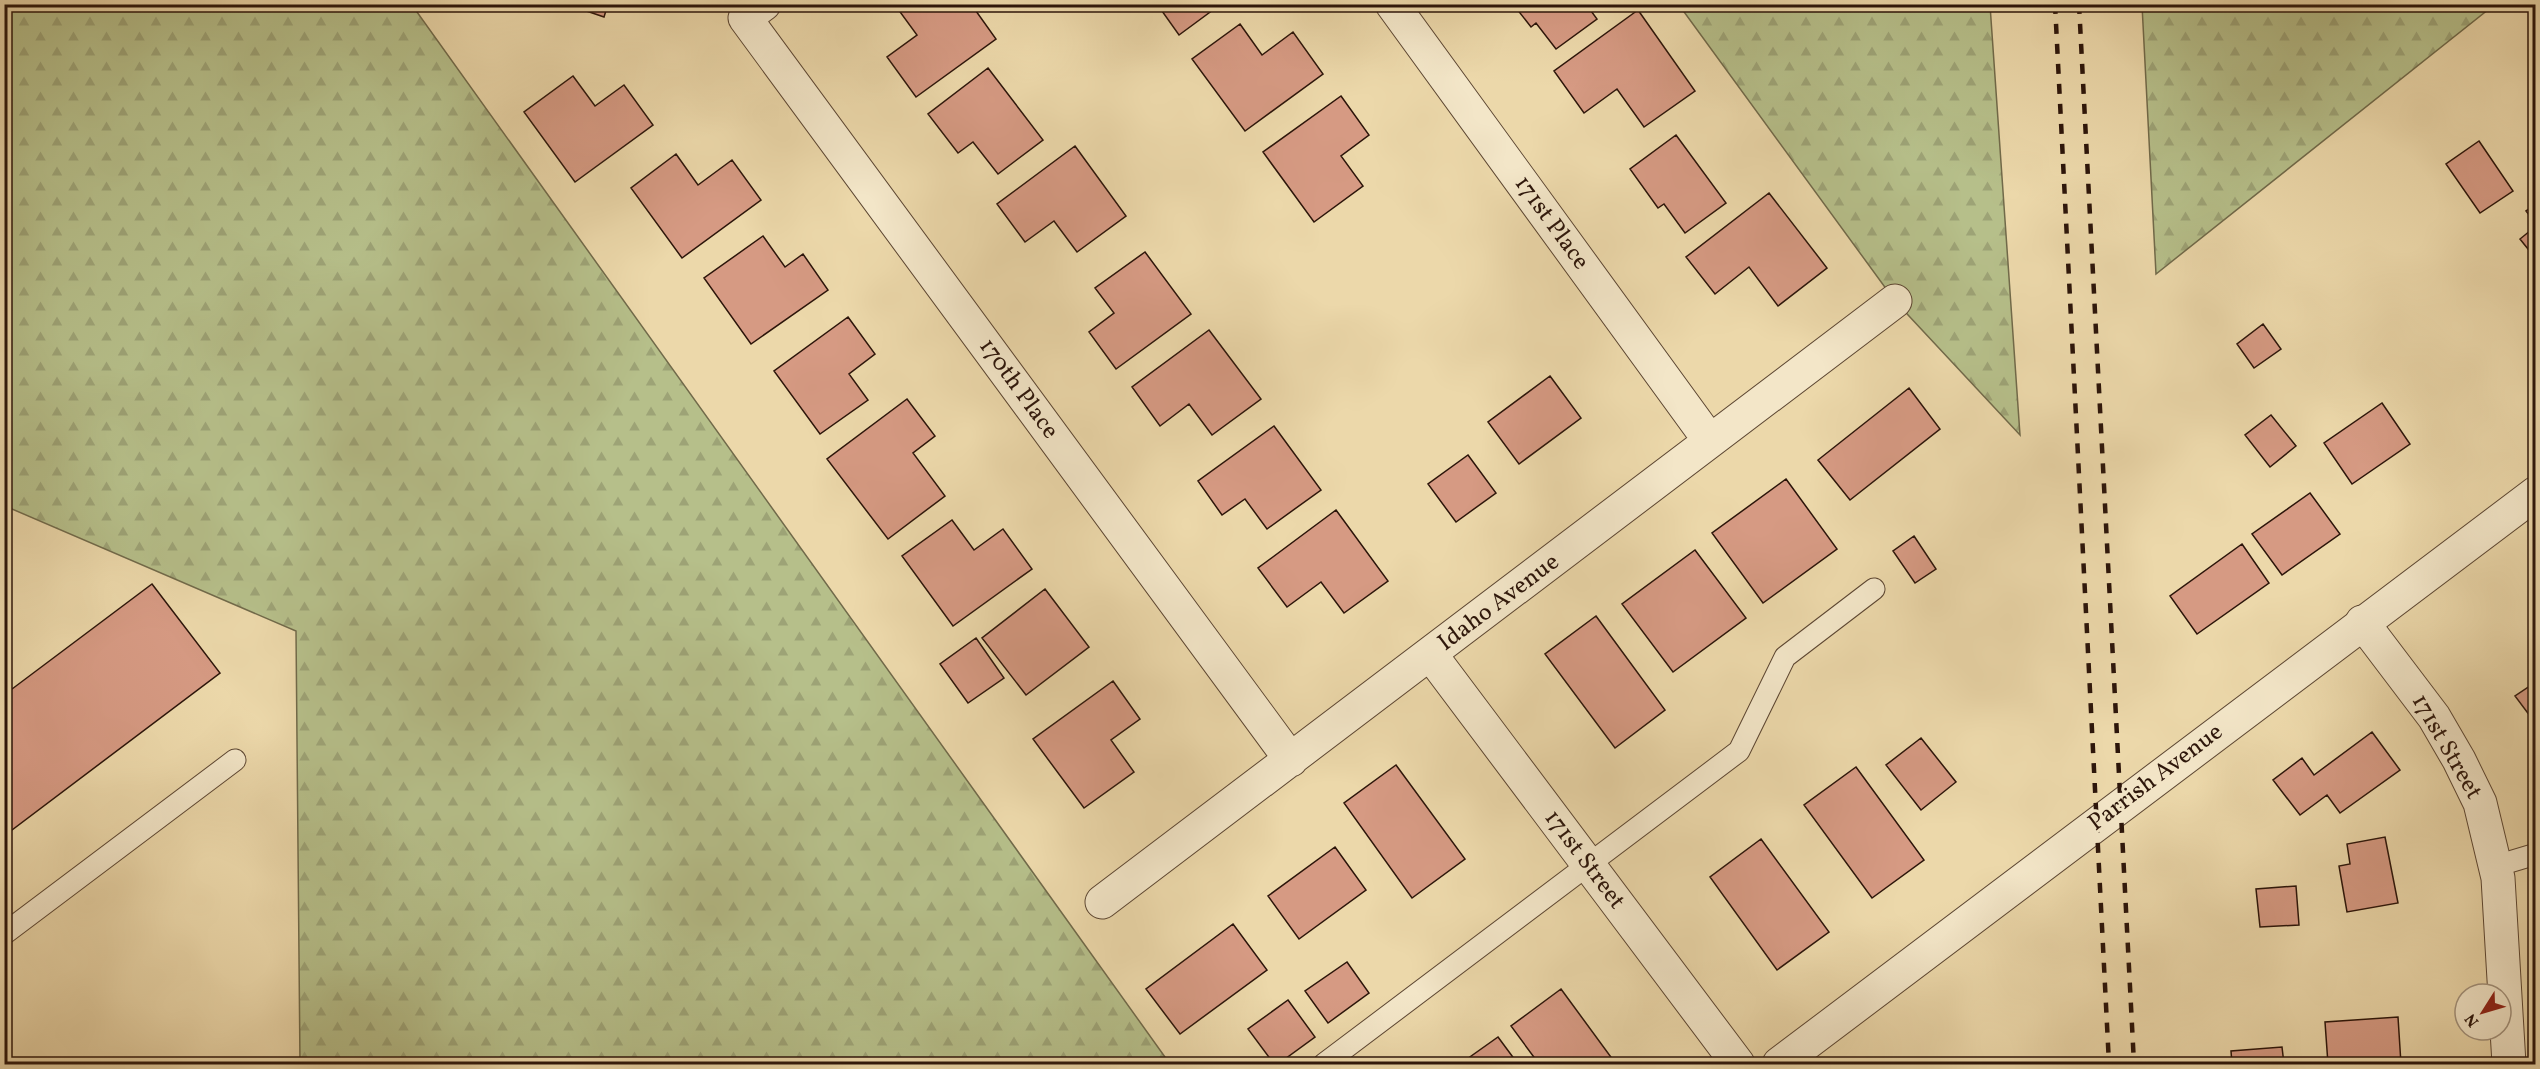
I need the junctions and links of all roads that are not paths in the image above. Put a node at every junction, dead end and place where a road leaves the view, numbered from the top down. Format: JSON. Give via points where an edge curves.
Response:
{"nodes":[{"id":1,"x":1392,"y":4,"type":"edge"},
{"id":2,"x":754,"y":11,"type":"edge"},
{"id":3,"x":1895,"y":302,"type":"dead end"},
{"id":4,"x":1710,"y":441,"type":"junction"},
{"id":5,"x":2535,"y":493,"type":"edge"},
{"id":6,"x":1874,"y":589,"type":"dead end"},
{"id":7,"x":2362,"y":622,"type":"junction"},
{"id":8,"x":1431,"y":655,"type":"junction"},
{"id":9,"x":235,"y":760,"type":"dead end"},
{"id":10,"x":1291,"y":760,"type":"junction"},
{"id":11,"x":2535,"y":854,"type":"edge"},
{"id":12,"x":1588,"y":865,"type":"junction"},
{"id":13,"x":2496,"y":866,"type":"junction"},
{"id":14,"x":1102,"y":902,"type":"dead end"},
{"id":15,"x":4,"y":934,"type":"edge"},
{"id":16,"x":1324,"y":1065,"type":"edge"},
{"id":17,"x":1738,"y":1065,"type":"edge"},
{"id":18,"x":1779,"y":1065,"type":"edge"},
{"id":19,"x":2509,"y":1065,"type":"edge"}],
"edges":[{"from":1,"to":4,"type":"street","name":"171st Place"},
{"from":2,"to":10,"type":"street","name":"170th Place"},
{"from":3,"to":4,"type":"street","name":"Idaho Avenue"},
{"from":4,"to":8,"type":"street","name":"Idaho Avenue"},
{"from":5,"to":7,"type":"street","name":"Parrish Avenue"},
{"from":6,"to":12,"type":"lane","via":[[1785,657],[1739,751]]},
{"from":7,"to":13,"type":"street","name":"171st Street","via":[[2434,717],[2459,760],[2480,803]]},
{"from":7,"to":18,"type":"street","name":"Parrish Avenue"},
{"from":8,"to":10,"type":"street","name":"Idaho Avenue"},
{"from":8,"to":12,"type":"street","name":"171st Street"},
{"from":9,"to":15,"type":"lane"},
{"from":10,"to":14,"type":"street","name":"Idaho Avenue"},
{"from":11,"to":13,"type":"lane"},
{"from":12,"to":16,"type":"lane"},
{"from":12,"to":17,"type":"street","name":"171st Street"},
{"from":13,"to":19,"type":"street","name":"171st Street"}]}
